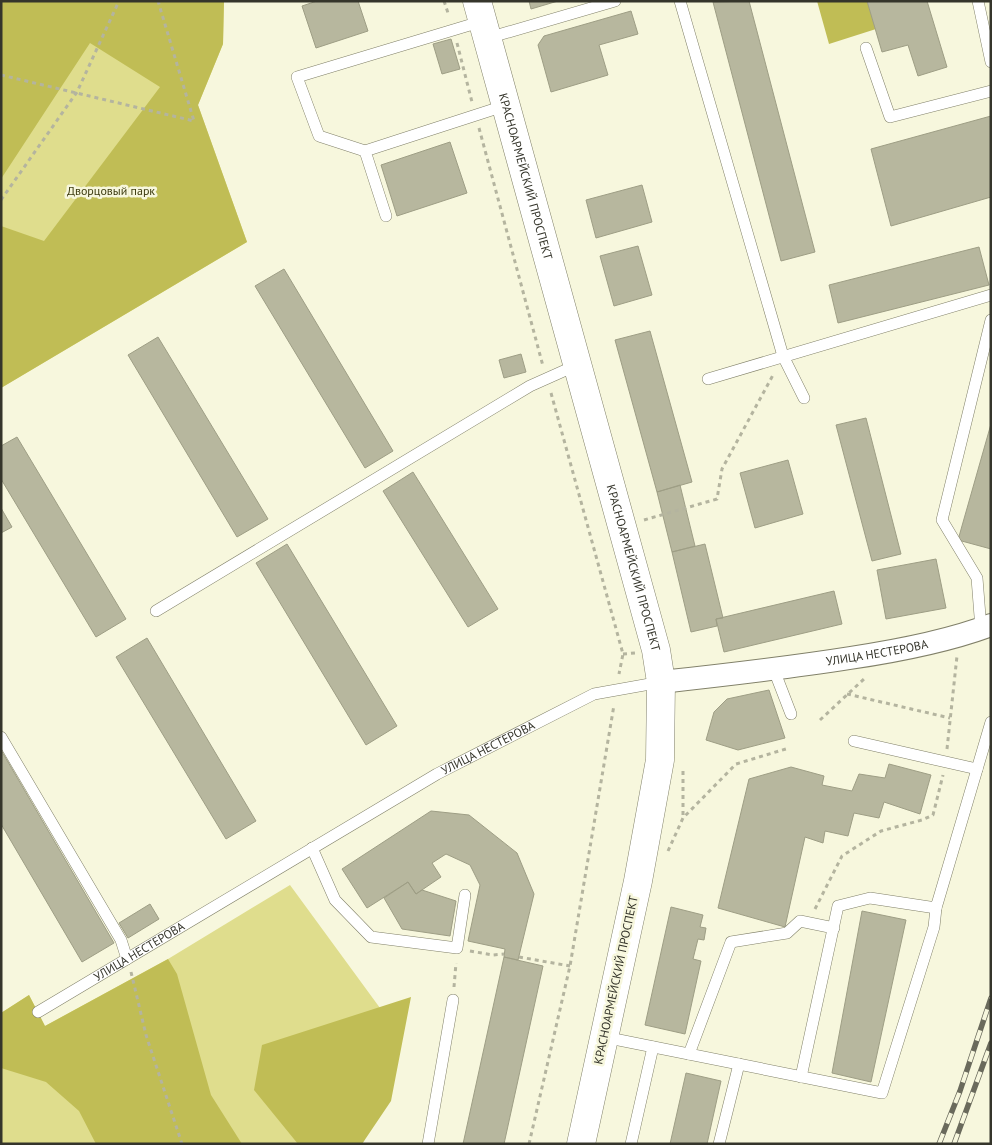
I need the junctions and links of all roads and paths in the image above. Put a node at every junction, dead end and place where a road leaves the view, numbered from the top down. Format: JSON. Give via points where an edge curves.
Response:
{"nodes":[{"id":1,"x":119,"y":1,"type":"edge"},
{"id":2,"x":158,"y":1,"type":"edge"},
{"id":3,"x":444,"y":1,"type":"edge"},
{"id":4,"x":615,"y":1,"type":"edge"},
{"id":5,"x":680,"y":1,"type":"edge"},
{"id":6,"x":978,"y":1,"type":"edge"},
{"id":7,"x":483,"y":20,"type":"edge"},
{"id":8,"x":453,"y":30,"type":"junction"},
{"id":9,"x":866,"y":48,"type":"dead end"},
{"id":10,"x":991,"y":62,"type":"edge"},
{"id":11,"x":1,"y":75,"type":"edge"},
{"id":12,"x":991,"y":91,"type":"edge"},
{"id":13,"x":77,"y":92,"type":"junction"},
{"id":14,"x":507,"y":105,"type":"junction"},
{"id":15,"x":476,"y":115,"type":"junction"},
{"id":16,"x":365,"y":151,"type":"junction"},
{"id":17,"x":1,"y":200,"type":"edge"},
{"id":18,"x":386,"y":216,"type":"dead end"},
{"id":19,"x":991,"y":295,"type":"edge"},
{"id":20,"x":991,"y":320,"type":"edge"},
{"id":21,"x":783,"y":356,"type":"junction"},
{"id":22,"x":577,"y":365,"type":"junction"},
{"id":23,"x":547,"y":378,"type":"junction"},
{"id":24,"x":708,"y":379,"type":"dead end"},
{"id":25,"x":804,"y":398,"type":"dead end"},
{"id":26,"x":640,"y":521,"type":"dead end"},
{"id":27,"x":156,"y":611,"type":"dead end"},
{"id":28,"x":986,"y":627,"type":"edge"},
{"id":29,"x":959,"y":635,"type":"junction"},
{"id":30,"x":637,"y":652,"type":"dead end"},
{"id":31,"x":623,"y":654,"type":"junction"},
{"id":32,"x":774,"y":670,"type":"junction"},
{"id":33,"x":867,"y":676,"type":"dead end"},
{"id":34,"x":661,"y":682,"type":"junction"},
{"id":35,"x":617,"y":690,"type":"junction"},
{"id":36,"x":847,"y":694,"type":"junction"},
{"id":37,"x":791,"y":714,"type":"dead end"},
{"id":38,"x":950,"y":718,"type":"junction"},
{"id":39,"x":820,"y":720,"type":"dead end"},
{"id":40,"x":991,"y":722,"type":"edge"},
{"id":41,"x":1,"y":737,"type":"edge"},
{"id":42,"x":854,"y":741,"type":"dead end"},
{"id":43,"x":790,"y":748,"type":"dead end"},
{"id":44,"x":946,"y":762,"type":"junction"},
{"id":45,"x":977,"y":769,"type":"junction"},
{"id":46,"x":312,"y":848,"type":"junction"},
{"id":47,"x":667,"y":854,"type":"dead end"},
{"id":48,"x":465,"y":895,"type":"dead end"},
{"id":49,"x":936,"y":908,"type":"junction"},
{"id":50,"x":808,"y":923,"type":"junction"},
{"id":51,"x":834,"y":928,"type":"junction"},
{"id":52,"x":457,"y":948,"type":"junction"},
{"id":53,"x":504,"y":954,"type":"dead end"},
{"id":54,"x":519,"y":957,"type":"dead end"},
{"id":55,"x":128,"y":959,"type":"junction"},
{"id":56,"x":570,"y":966,"type":"junction"},
{"id":57,"x":454,"y":1000,"type":"joint"},
{"id":58,"x":38,"y":1012,"type":"dead end"},
{"id":59,"x":604,"y":1037,"type":"junction"},
{"id":60,"x":653,"y":1047,"type":"junction"},
{"id":61,"x":689,"y":1054,"type":"junction"},
{"id":62,"x":739,"y":1064,"type":"junction"},
{"id":63,"x":801,"y":1077,"type":"junction"},
{"id":64,"x":182,"y":1144,"type":"edge"},
{"id":65,"x":428,"y":1144,"type":"edge"},
{"id":66,"x":529,"y":1144,"type":"edge"},
{"id":67,"x":581,"y":1144,"type":"edge"},
{"id":68,"x":631,"y":1144,"type":"edge"},
{"id":69,"x":719,"y":1144,"type":"edge"}],
"edges":[{"from":1,"to":13,"type":"path"},
{"from":2,"to":13,"type":"path","via":[[194,121]]},
{"from":3,"to":8,"type":"path"},
{"from":4,"to":7,"type":"lane"},
{"from":5,"to":21,"type":"lane"},
{"from":6,"to":10,"type":"lane"},
{"from":7,"to":8,"type":"lane"},
{"from":7,"to":14,"type":"main road","name":"КРАСНОАРМЕЙСКИЙ ПРОСПЕКТ"},
{"from":8,"to":15,"type":"path"},
{"from":8,"to":16,"type":"lane","via":[[297,77],[319,136]]},
{"from":9,"to":12,"type":"lane","via":[[890,116]]},
{"from":11,"to":13,"type":"path"},
{"from":13,"to":17,"type":"path"},
{"from":14,"to":15,"type":"lane"},
{"from":14,"to":22,"type":"main road","name":"КРАСНОАРМЕЙСКИЙ ПРОСПЕКТ"},
{"from":15,"to":16,"type":"lane"},
{"from":15,"to":23,"type":"path"},
{"from":16,"to":18,"type":"lane"},
{"from":19,"to":21,"type":"lane"},
{"from":20,"to":28,"type":"lane","via":[[942,520],[976,578]]},
{"from":21,"to":24,"type":"lane"},
{"from":21,"to":25,"type":"lane"},
{"from":21,"to":26,"type":"path","via":[[722,468],[717,500]]},
{"from":22,"to":23,"type":"lane"},
{"from":22,"to":34,"type":"main road","name":"КРАСНОАРМЕЙСКИЙ ПРОСПЕКТ","via":[[656,650]]},
{"from":23,"to":27,"type":"lane"},
{"from":23,"to":31,"type":"path"},
{"from":28,"to":29,"type":"street","name":"УЛИЦА НЕСТЕРОВА"},
{"from":29,"to":32,"type":"street","name":"УЛИЦА НЕСТЕРОВА","via":[[892,651]]},
{"from":29,"to":38,"type":"path"},
{"from":30,"to":31,"type":"path"},
{"from":31,"to":35,"type":"path"},
{"from":32,"to":34,"type":"street","name":"УЛИЦА НЕСТЕРОВА"},
{"from":32,"to":37,"type":"lane"},
{"from":33,"to":36,"type":"path"},
{"from":34,"to":35,"type":"lane","name":"УЛИЦА НЕСТЕРОВА"},
{"from":34,"to":59,"type":"main road","name":"КРАСНОАРМЕЙСКИЙ ПРОСПЕКТ","via":[[660,760],[638,882]]},
{"from":35,"to":46,"type":"lane","name":"УЛИЦА НЕСТЕРОВА","via":[[594,694],[437,774]]},
{"from":35,"to":56,"type":"path"},
{"from":36,"to":38,"type":"path"},
{"from":36,"to":39,"type":"path"},
{"from":38,"to":44,"type":"path"},
{"from":40,"to":45,"type":"lane"},
{"from":41,"to":55,"type":"lane","via":[[121,940]]},
{"from":42,"to":44,"type":"lane"},
{"from":43,"to":47,"type":"path","via":[[736,764],[683,818]]},
{"from":44,"to":45,"type":"lane"},
{"from":44,"to":50,"type":"path","via":[[933,814],[881,831],[842,856]]},
{"from":45,"to":49,"type":"lane"},
{"from":46,"to":52,"type":"lane","via":[[335,900],[371,937]]},
{"from":46,"to":55,"type":"lane","name":"УЛИЦА НЕСТЕРОВА"},
{"from":48,"to":52,"type":"lane"},
{"from":49,"to":51,"type":"lane","via":[[870,898],[838,906]]},
{"from":49,"to":63,"type":"lane","via":[[934,927],[882,1094]]},
{"from":50,"to":51,"type":"lane"},
{"from":50,"to":61,"type":"lane","via":[[800,921],[787,934],[731,942]]},
{"from":51,"to":63,"type":"lane"},
{"from":52,"to":53,"type":"path","via":[[492,955]]},
{"from":52,"to":57,"type":"path"},
{"from":54,"to":56,"type":"path"},
{"from":55,"to":58,"type":"lane","name":"УЛИЦА НЕСТЕРОВА"},
{"from":55,"to":64,"type":"path","via":[[146,1035]]},
{"from":56,"to":66,"type":"path"},
{"from":57,"to":65,"type":"lane"},
{"from":59,"to":60,"type":"lane"},
{"from":59,"to":67,"type":"main road","name":"КРАСНОАРМЕЙСКИЙ ПРОСПЕКТ"},
{"from":60,"to":61,"type":"lane"},
{"from":60,"to":68,"type":"lane"},
{"from":61,"to":62,"type":"lane"},
{"from":62,"to":63,"type":"lane"},
{"from":62,"to":69,"type":"lane"}]}
